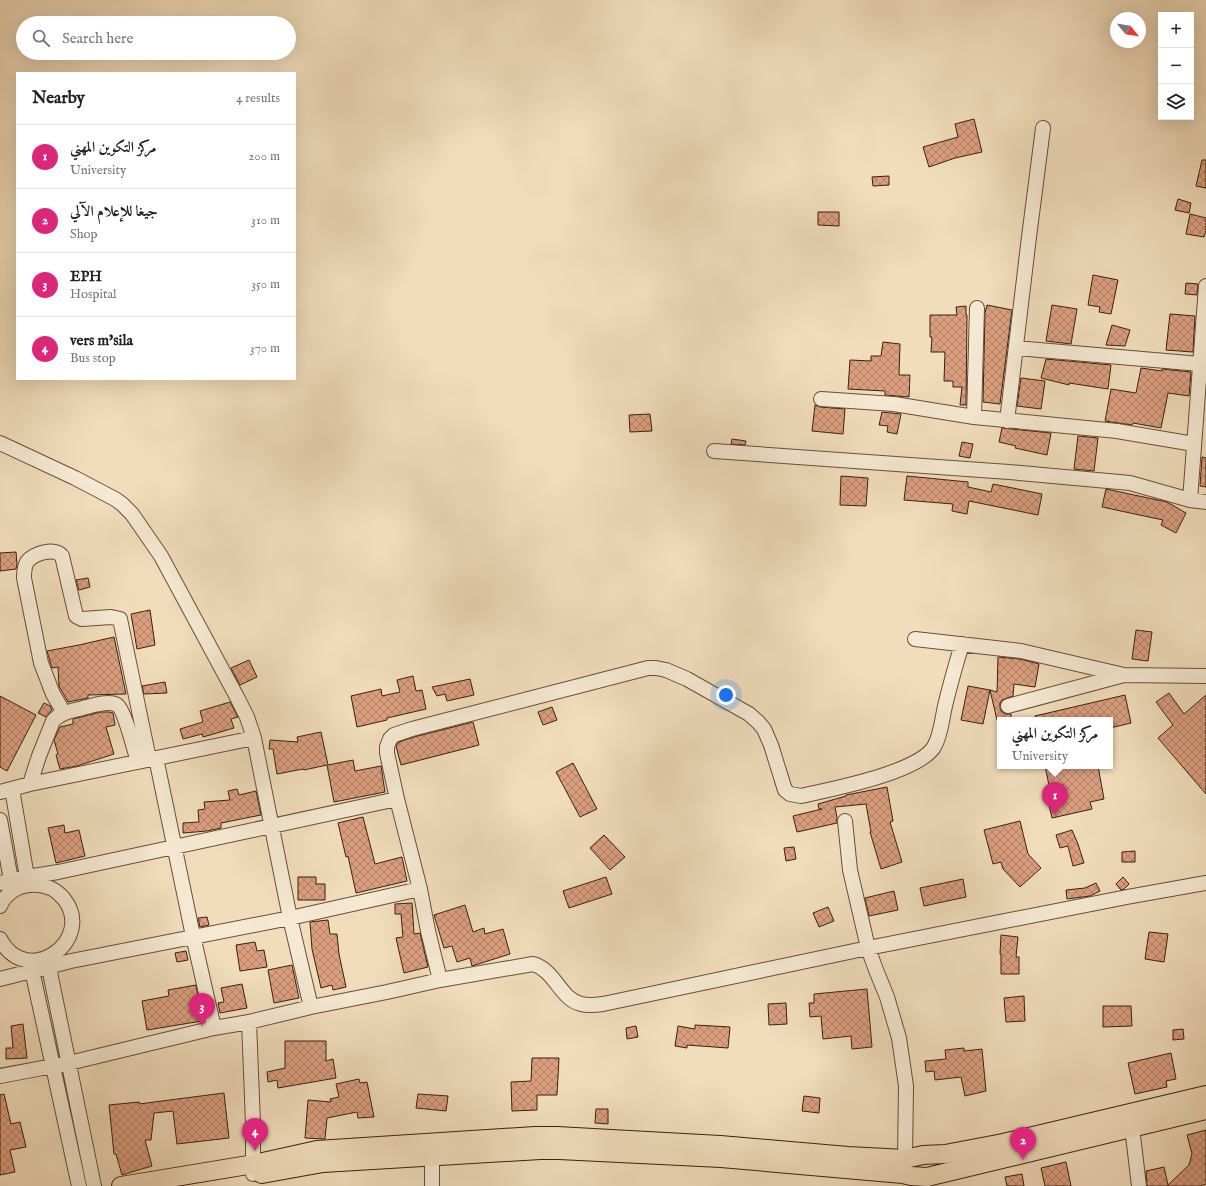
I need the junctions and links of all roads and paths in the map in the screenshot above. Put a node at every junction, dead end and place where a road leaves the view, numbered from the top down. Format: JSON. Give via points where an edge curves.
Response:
{"nodes":[{"id":1,"x":1043,"y":128,"type":"dead end"},
{"id":2,"x":1206,"y":286,"type":"edge"},
{"id":3,"x":976,"y":308,"type":"dead end"},
{"id":4,"x":1016,"y":348,"type":"junction"},
{"id":5,"x":1200,"y":364,"type":"junction"},
{"id":6,"x":820,"y":399,"type":"dead end"},
{"id":7,"x":974,"y":417,"type":"junction"},
{"id":8,"x":1007,"y":421,"type":"junction"},
{"id":9,"x":0,"y":443,"type":"edge"},
{"id":10,"x":714,"y":451,"type":"dead end"},
{"id":11,"x":1198,"y":451,"type":"edge"},
{"id":12,"x":1190,"y":500,"type":"junction"},
{"id":13,"x":1206,"y":502,"type":"edge"},
{"id":14,"x":915,"y":639,"type":"dead end"},
{"id":15,"x":962,"y":644,"type":"junction"},
{"id":16,"x":1124,"y":675,"type":"junction"},
{"id":17,"x":1206,"y":676,"type":"edge"},
{"id":18,"x":1008,"y":706,"type":"dead end"},
{"id":19,"x":64,"y":713,"type":"junction"},
{"id":20,"x":254,"y":738,"type":"junction"},
{"id":21,"x":148,"y":760,"type":"junction"},
{"id":22,"x":30,"y":784,"type":"junction"},
{"id":23,"x":6,"y":791,"type":"edge"},
{"id":24,"x":397,"y":799,"type":"junction"},
{"id":25,"x":0,"y":820,"type":"edge"},
{"id":26,"x":845,"y":820,"type":"dead end"},
{"id":27,"x":272,"y":825,"type":"junction"},
{"id":28,"x":175,"y":847,"type":"junction"},
{"id":29,"x":28,"y":881,"type":"junction"},
{"id":30,"x":1206,"y":883,"type":"edge"},
{"id":31,"x":9,"y":884,"type":"edge"},
{"id":32,"x":420,"y":889,"type":"junction"},
{"id":33,"x":0,"y":906,"type":"edge"},
{"id":34,"x":290,"y":918,"type":"junction"},
{"id":35,"x":193,"y":936,"type":"junction"},
{"id":36,"x":0,"y":939,"type":"edge"},
{"id":37,"x":868,"y":948,"type":"junction"},
{"id":38,"x":48,"y":962,"type":"junction"},
{"id":39,"x":30,"y":966,"type":"junction"},
{"id":40,"x":0,"y":979,"type":"edge"},
{"id":41,"x":440,"y":980,"type":"junction"},
{"id":42,"x":311,"y":1007,"type":"junction"},
{"id":43,"x":249,"y":1022,"type":"junction"},
{"id":44,"x":214,"y":1028,"type":"junction"},
{"id":45,"x":68,"y":1063,"type":"junction"},
{"id":46,"x":53,"y":1066,"type":"junction"},
{"id":47,"x":0,"y":1076,"type":"edge"},
{"id":48,"x":1206,"y":1095,"type":"edge"},
{"id":49,"x":1206,"y":1110,"type":"edge"},
{"id":50,"x":1132,"y":1127,"type":"junction"},
{"id":51,"x":923,"y":1155,"type":"junction"},
{"id":52,"x":432,"y":1157,"type":"junction"},
{"id":53,"x":904,"y":1166,"type":"junction"},
{"id":54,"x":254,"y":1170,"type":"junction"},
{"id":55,"x":934,"y":1179,"type":"edge"},
{"id":56,"x":79,"y":1186,"type":"edge"},
{"id":57,"x":94,"y":1186,"type":"edge"},
{"id":58,"x":121,"y":1186,"type":"edge"},
{"id":59,"x":190,"y":1186,"type":"edge"},
{"id":60,"x":432,"y":1186,"type":"edge"},
{"id":61,"x":1139,"y":1186,"type":"edge"}],
"edges":[{"from":1,"to":4,"type":"street"},
{"from":2,"to":5,"type":"street"},
{"from":3,"to":7,"type":"street"},
{"from":4,"to":5,"type":"street"},
{"from":4,"to":8,"type":"street"},
{"from":5,"to":11,"type":"street"},
{"from":6,"to":7,"type":"street","via":[[894,404]]},
{"from":7,"to":8,"type":"street"},
{"from":8,"to":11,"type":"street","via":[[1118,431]]},
{"from":9,"to":20,"type":"street","via":[[115,499],[132,514],[160,556],[238,699]]},
{"from":10,"to":12,"type":"street","via":[[1130,483]]},
{"from":11,"to":12,"type":"street"},
{"from":12,"to":13,"type":"street"},
{"from":14,"to":15,"type":"street"},
{"from":15,"to":16,"type":"street","via":[[1021,651]]},
{"from":15,"to":24,"type":"street","via":[[933,749],[909,765],[853,784],[801,796],[790,794],[785,790],[764,729],[749,714],[687,679],[666,670],[648,668],[412,729],[394,736],[388,743],[387,753]]},
{"from":16,"to":17,"type":"street"},
{"from":16,"to":18,"type":"street"},
{"from":19,"to":21,"type":"street","via":[[96,704],[118,705],[128,728]]},
{"from":19,"to":21,"type":"street","via":[[41,664],[24,578],[25,567],[30,559],[51,552],[62,556],[78,618],[120,619]]},
{"from":19,"to":22,"type":"street","via":[[53,721]]},
{"from":20,"to":21,"type":"street"},
{"from":20,"to":27,"type":"street"},
{"from":21,"to":22,"type":"street"},
{"from":21,"to":28,"type":"street"},
{"from":22,"to":23,"type":"street"},
{"from":23,"to":29,"type":"street"},
{"from":24,"to":27,"type":"street"},
{"from":24,"to":32,"type":"street"},
{"from":25,"to":31,"type":"street"},
{"from":26,"to":37,"type":"street","via":[[850,870]]},
{"from":27,"to":28,"type":"street"},
{"from":27,"to":34,"type":"street"},
{"from":28,"to":29,"type":"street","via":[[58,872]]},
{"from":28,"to":35,"type":"street"},
{"from":29,"to":31,"type":"street"},
{"from":29,"to":38,"type":"street","via":[[51,888],[67,903],[71,913],[70,935]]},
{"from":30,"to":37,"type":"street"},
{"from":31,"to":33,"type":"street","via":[[8,895]]},
{"from":32,"to":34,"type":"street"},
{"from":32,"to":41,"type":"street"},
{"from":34,"to":35,"type":"street"},
{"from":34,"to":42,"type":"street"},
{"from":35,"to":38,"type":"street","via":[[71,961]]},
{"from":35,"to":44,"type":"street"},
{"from":36,"to":39,"type":"street","via":[[6,948]]},
{"from":37,"to":41,"type":"street","via":[[603,1004],[586,1005],[574,1001],[544,969],[532,964]]},
{"from":37,"to":53,"type":"street","via":[[887,997],[901,1049],[906,1086]]},
{"from":38,"to":39,"type":"street"},
{"from":38,"to":45,"type":"street"},
{"from":39,"to":40,"type":"street"},
{"from":39,"to":46,"type":"street"},
{"from":41,"to":42,"type":"street"},
{"from":42,"to":43,"type":"street"},
{"from":43,"to":44,"type":"street"},
{"from":43,"to":54,"type":"street"},
{"from":44,"to":45,"type":"street"},
{"from":45,"to":46,"type":"street"},
{"from":45,"to":57,"type":"street"},
{"from":46,"to":47,"type":"street"},
{"from":46,"to":56,"type":"street"},
{"from":48,"to":51,"type":"main road","via":[[1003,1143],[945,1154]]},
{"from":49,"to":50,"type":"main road"},
{"from":50,"to":55,"type":"main road"},
{"from":50,"to":61,"type":"street"},
{"from":51,"to":53,"type":"main road"},
{"from":51,"to":55,"type":"main road","via":[[914,1165],[915,1172],[920,1176]]},
{"from":52,"to":53,"type":"main road","via":[[559,1150]]},
{"from":52,"to":54,"type":"main road"},
{"from":52,"to":60,"type":"street"},
{"from":53,"to":54,"type":"main road","via":[[848,1156],[720,1145],[557,1136],[317,1150]]},
{"from":53,"to":55,"type":"main road","via":[[911,1176]]},
{"from":54,"to":58,"type":"main road"},
{"from":54,"to":59,"type":"main road"}]}
